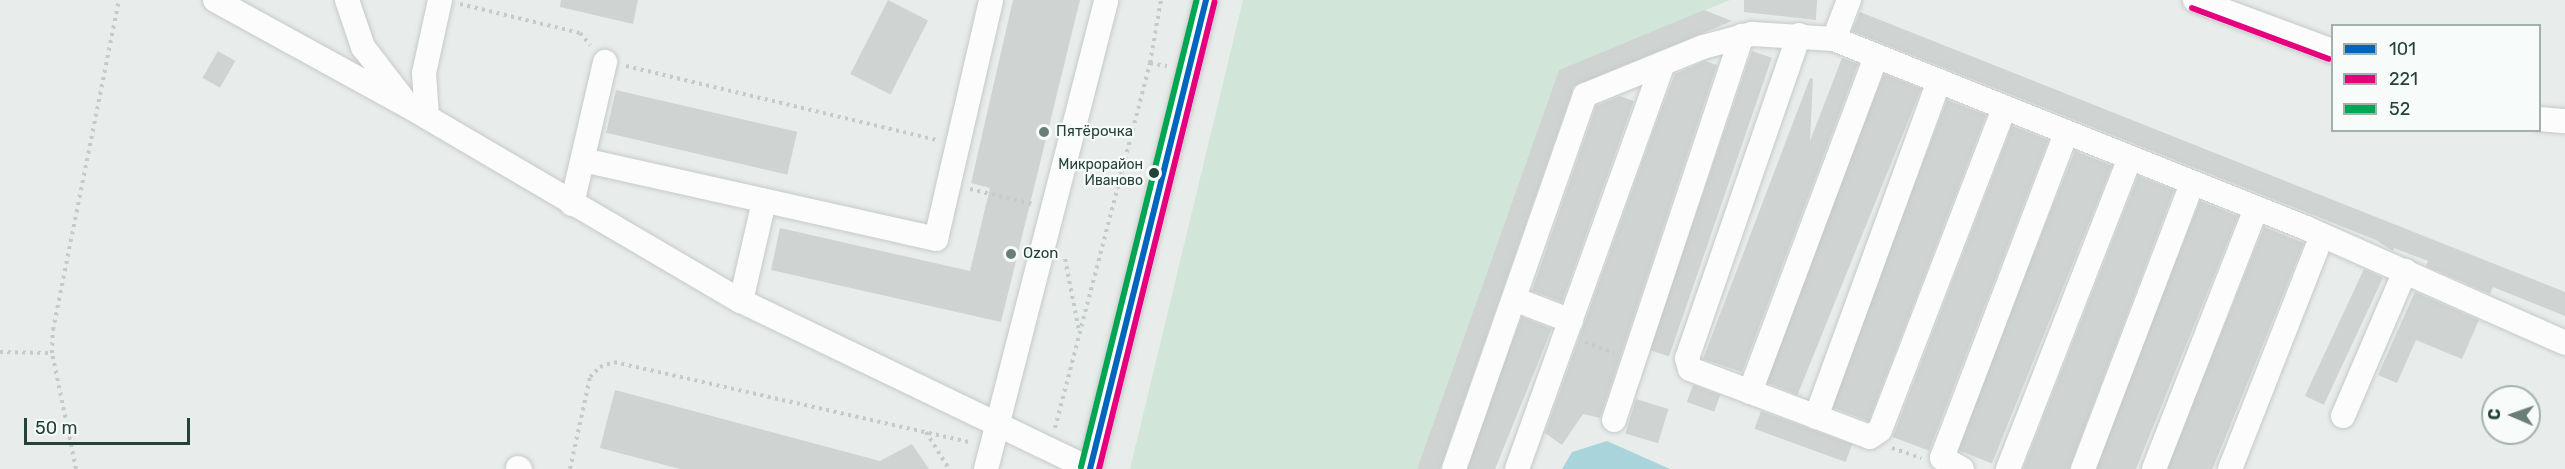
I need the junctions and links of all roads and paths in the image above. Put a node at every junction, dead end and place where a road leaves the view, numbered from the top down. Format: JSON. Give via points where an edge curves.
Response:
{"nodes":[{"id":1,"x":119,"y":0,"type":"edge"},
{"id":2,"x":215,"y":0,"type":"edge"},
{"id":3,"x":347,"y":0,"type":"edge"},
{"id":4,"x":991,"y":0,"type":"edge"},
{"id":5,"x":1106,"y":0,"type":"edge"},
{"id":6,"x":1161,"y":0,"type":"edge"},
{"id":7,"x":1206,"y":0,"type":"edge"},
{"id":8,"x":1849,"y":0,"type":"edge"},
{"id":9,"x":2195,"y":0,"type":"edge"},
{"id":10,"x":447,"y":1,"type":"edge"},
{"id":11,"x":1799,"y":35,"type":"junction"},
{"id":12,"x":1742,"y":36,"type":"junction"},
{"id":13,"x":1834,"y":39,"type":"junction"},
{"id":14,"x":2331,"y":51,"type":"edge"},
{"id":15,"x":1876,"y":56,"type":"junction"},
{"id":16,"x":605,"y":62,"type":"junction"},
{"id":17,"x":1663,"y":63,"type":"junction"},
{"id":18,"x":1939,"y":81,"type":"junction"},
{"id":19,"x":2004,"y":108,"type":"junction"},
{"id":20,"x":418,"y":112,"type":"junction"},
{"id":21,"x":2066,"y":133,"type":"junction"},
{"id":22,"x":958,"y":145,"type":"junction"},
{"id":23,"x":2130,"y":158,"type":"junction"},
{"id":24,"x":583,"y":160,"type":"junction"},
{"id":25,"x":2192,"y":183,"type":"junction"},
{"id":26,"x":764,"y":201,"type":"junction"},
{"id":27,"x":572,"y":204,"type":"junction"},
{"id":28,"x":2256,"y":209,"type":"junction"},
{"id":29,"x":2322,"y":235,"type":"junction"},
{"id":30,"x":2405,"y":272,"type":"junction"},
{"id":31,"x":1514,"y":299,"type":"junction"},
{"id":32,"x":741,"y":302,"type":"junction"},
{"id":33,"x":1571,"y":321,"type":"junction"},
{"id":34,"x":2565,"y":343,"type":"edge"},
{"id":35,"x":0,"y":352,"type":"edge"},
{"id":36,"x":52,"y":353,"type":"junction"},
{"id":37,"x":1750,"y":392,"type":"junction"},
{"id":38,"x":2343,"y":416,"type":"dead end"},
{"id":39,"x":1816,"y":417,"type":"junction"},
{"id":40,"x":1614,"y":420,"type":"dead end"},
{"id":41,"x":997,"y":423,"type":"junction"},
{"id":42,"x":926,"y":432,"type":"junction"},
{"id":43,"x":1869,"y":437,"type":"junction"},
{"id":44,"x":1050,"y":450,"type":"junction"},
{"id":45,"x":989,"y":458,"type":"edge"},
{"id":46,"x":1952,"y":464,"type":"edge"},
{"id":47,"x":76,"y":469,"type":"edge"},
{"id":48,"x":570,"y":469,"type":"edge"},
{"id":49,"x":948,"y":469,"type":"edge"},
{"id":50,"x":1090,"y":469,"type":"edge"},
{"id":51,"x":1454,"y":469,"type":"edge"},
{"id":52,"x":1517,"y":469,"type":"edge"},
{"id":53,"x":2008,"y":469,"type":"edge"},
{"id":54,"x":2083,"y":469,"type":"edge"},
{"id":55,"x":2154,"y":469,"type":"edge"},
{"id":56,"x":2230,"y":469,"type":"edge"}],
"edges":[{"from":1,"to":36,"type":"path","via":[[53,330]]},
{"from":2,"to":20,"type":"street"},
{"from":3,"to":20,"type":"street","via":[[363,47]]},
{"from":4,"to":22,"type":"street"},
{"from":5,"to":41,"type":"street"},
{"from":6,"to":44,"type":"path","via":[[1150,63]]},
{"from":7,"to":50,"type":"street"},
{"from":8,"to":13,"type":"street"},
{"from":9,"to":14,"type":"street"},
{"from":10,"to":16,"type":"path","via":[[580,33]]},
{"from":10,"to":20,"type":"street","via":[[424,73]]},
{"from":11,"to":12,"type":"street"},
{"from":11,"to":13,"type":"street"},
{"from":11,"to":37,"type":"street","via":[[1687,357],[1690,369]]},
{"from":12,"to":17,"type":"street"},
{"from":12,"to":40,"type":"street"},
{"from":13,"to":15,"type":"street"},
{"from":15,"to":18,"type":"street"},
{"from":15,"to":37,"type":"street"},
{"from":16,"to":22,"type":"path"},
{"from":16,"to":24,"type":"street"},
{"from":17,"to":31,"type":"street","via":[[1585,95]]},
{"from":17,"to":33,"type":"street"},
{"from":18,"to":19,"type":"street"},
{"from":18,"to":39,"type":"street"},
{"from":19,"to":21,"type":"street"},
{"from":19,"to":43,"type":"street","via":[[1880,430]]},
{"from":20,"to":27,"type":"street"},
{"from":21,"to":23,"type":"street"},
{"from":21,"to":46,"type":"street"},
{"from":22,"to":26,"type":"street","via":[[936,239]]},
{"from":23,"to":25,"type":"street"},
{"from":23,"to":53,"type":"street"},
{"from":24,"to":26,"type":"street"},
{"from":24,"to":27,"type":"street"},
{"from":25,"to":28,"type":"street"},
{"from":25,"to":54,"type":"street"},
{"from":26,"to":32,"type":"street"},
{"from":27,"to":32,"type":"street"},
{"from":28,"to":29,"type":"street"},
{"from":28,"to":55,"type":"street"},
{"from":29,"to":30,"type":"street"},
{"from":29,"to":56,"type":"street"},
{"from":30,"to":34,"type":"street"},
{"from":30,"to":38,"type":"street"},
{"from":31,"to":33,"type":"street"},
{"from":31,"to":51,"type":"street"},
{"from":32,"to":41,"type":"street"},
{"from":33,"to":52,"type":"street"},
{"from":35,"to":36,"type":"path"},
{"from":36,"to":47,"type":"path"},
{"from":37,"to":39,"type":"street"},
{"from":39,"to":43,"type":"street"},
{"from":41,"to":44,"type":"street"},
{"from":41,"to":45,"type":"street"},
{"from":42,"to":45,"type":"path"},
{"from":42,"to":48,"type":"path","via":[[614,362],[600,367],[590,377]]},
{"from":42,"to":49,"type":"path"},
{"from":43,"to":46,"type":"path","via":[[1924,459]]},
{"from":44,"to":50,"type":"street"}]}
